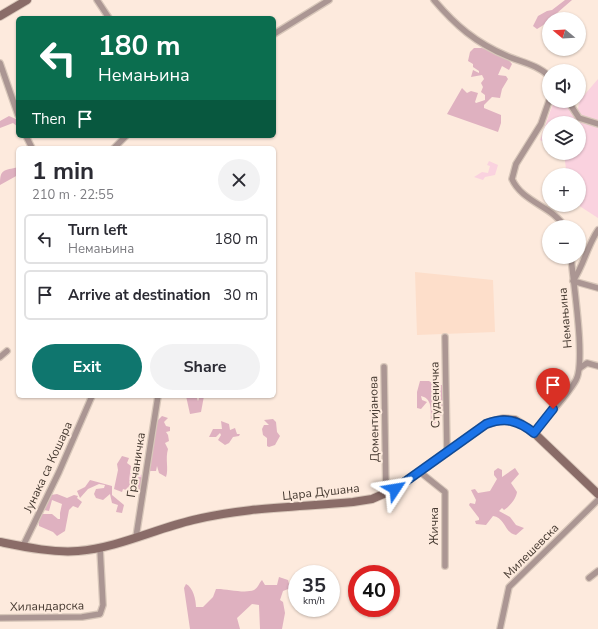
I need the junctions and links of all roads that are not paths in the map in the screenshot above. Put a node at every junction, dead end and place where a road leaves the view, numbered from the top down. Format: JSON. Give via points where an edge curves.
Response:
{"nodes":[{"id":1,"x":27,"y":0,"type":"edge"},
{"id":2,"x":97,"y":0,"type":"edge"},
{"id":3,"x":330,"y":0,"type":"edge"},
{"id":4,"x":434,"y":0,"type":"edge"},
{"id":5,"x":0,"y":16,"type":"edge"},
{"id":6,"x":108,"y":16,"type":"edge"},
{"id":7,"x":276,"y":33,"type":"edge"},
{"id":8,"x":0,"y":63,"type":"edge"},
{"id":9,"x":542,"y":72,"type":"edge"},
{"id":10,"x":547,"y":108,"type":"edge"},
{"id":11,"x":573,"y":108,"type":"edge"},
{"id":12,"x":16,"y":109,"type":"edge"},
{"id":13,"x":598,"y":124,"type":"edge"},
{"id":14,"x":124,"y":138,"type":"edge"},
{"id":15,"x":116,"y":146,"type":"edge"},
{"id":16,"x":559,"y":220,"type":"edge"},
{"id":17,"x":598,"y":230,"type":"edge"},
{"id":18,"x":572,"y":264,"type":"edge"},
{"id":19,"x":573,"y":281,"type":"junction"},
{"id":20,"x":598,"y":288,"type":"edge"},
{"id":21,"x":445,"y":337,"type":"dead end"},
{"id":22,"x":7,"y":351,"type":"dead end"},
{"id":23,"x":0,"y":357,"type":"edge"},
{"id":24,"x":598,"y":366,"type":"edge"},
{"id":25,"x":384,"y":368,"type":"dead end"},
{"id":26,"x":580,"y":368,"type":"junction"},
{"id":27,"x":91,"y":398,"type":"edge"},
{"id":28,"x":158,"y":398,"type":"edge"},
{"id":29,"x":534,"y":433,"type":"junction"},
{"id":30,"x":447,"y":452,"type":"junction"},
{"id":31,"x":420,"y":472,"type":"junction"},
{"id":32,"x":386,"y":494,"type":"junction"},
{"id":33,"x":598,"y":494,"type":"edge"},
{"id":34,"x":598,"y":500,"type":"edge"},
{"id":35,"x":136,"y":537,"type":"junction"},
{"id":36,"x":0,"y":542,"type":"edge"},
{"id":37,"x":22,"y":546,"type":"junction"},
{"id":38,"x":100,"y":548,"type":"junction"},
{"id":39,"x":445,"y":566,"type":"dead end"},
{"id":40,"x":598,"y":571,"type":"edge"},
{"id":41,"x":589,"y":578,"type":"dead end"},
{"id":42,"x":0,"y":618,"type":"edge"},
{"id":43,"x":500,"y":629,"type":"edge"}],
"edges":[{"from":1,"to":5,"type":"street"},
{"from":2,"to":6,"type":"street"},
{"from":3,"to":7,"type":"street"},
{"from":4,"to":9,"type":"street","via":[[461,30],[473,38]]},
{"from":8,"to":12,"type":"street"},
{"from":10,"to":16,"type":"street","via":[[541,124],[516,164],[512,179],[519,191]]},
{"from":11,"to":13,"type":"street","via":[[579,118]]},
{"from":14,"to":15,"type":"street"},
{"from":17,"to":19,"type":"street"},
{"from":18,"to":19,"type":"street","name":"Немањина"},
{"from":19,"to":20,"type":"street"},
{"from":19,"to":26,"type":"street","name":"Немањина"},
{"from":21,"to":30,"type":"street","name":"Студеничка"},
{"from":22,"to":23,"type":"street"},
{"from":24,"to":26,"type":"street","via":[[587,363]]},
{"from":25,"to":32,"type":"street","name":"Доментијанова"},
{"from":26,"to":29,"type":"street","via":[[576,379]]},
{"from":27,"to":37,"type":"street","name":"Јунака са Кошара","via":[[59,472]]},
{"from":28,"to":35,"type":"street","name":"Грачаничка"},
{"from":29,"to":30,"type":"street","name":"Цара Душана","via":[[515,420],[503,419],[486,424]]},
{"from":29,"to":33,"type":"street","name":"Цара Душана"},
{"from":30,"to":31,"type":"street","name":"Цара Душана"},
{"from":31,"to":32,"type":"street","name":"Цара Душана"},
{"from":31,"to":39,"type":"street","name":"Жичка","via":[[445,492]]},
{"from":32,"to":35,"type":"street","name":"Цара Душана","via":[[353,502],[237,512],[193,520]]},
{"from":34,"to":43,"type":"street","name":"Милешевска","via":[[509,587]]},
{"from":35,"to":38,"type":"street","name":"Цара Душана"},
{"from":36,"to":37,"type":"street","name":"Цара Душана"},
{"from":37,"to":38,"type":"street","name":"Цара Душана","via":[[64,552]]},
{"from":38,"to":42,"type":"street","name":"Хиландарска","via":[[103,599],[100,614],[82,617]]},
{"from":40,"to":41,"type":"street"}]}
